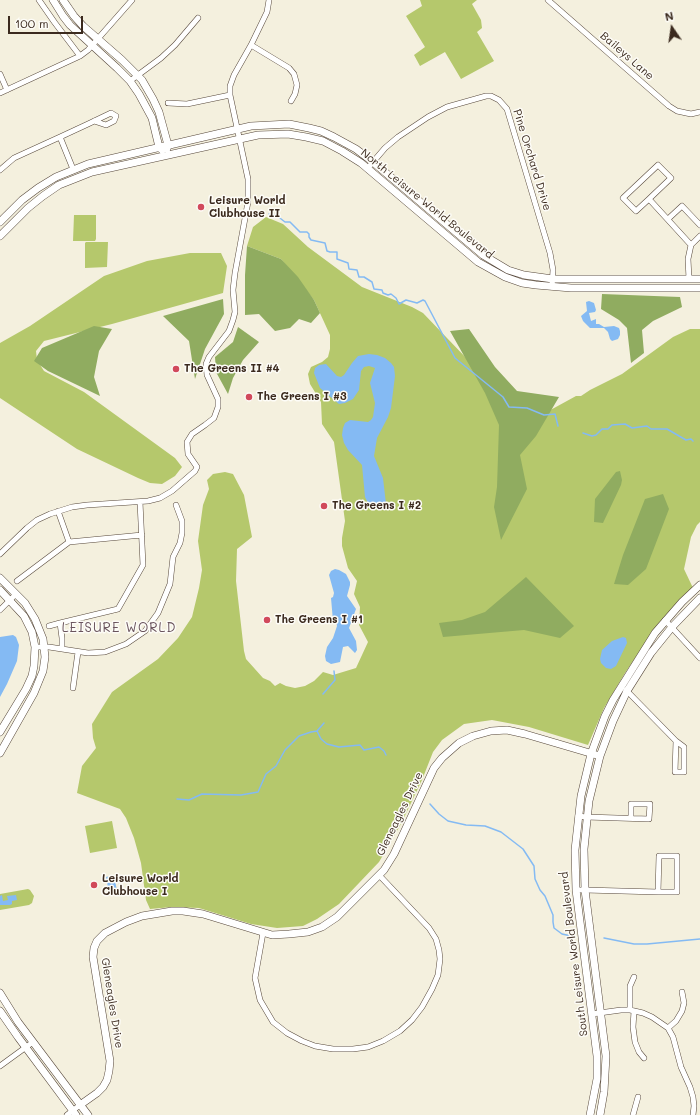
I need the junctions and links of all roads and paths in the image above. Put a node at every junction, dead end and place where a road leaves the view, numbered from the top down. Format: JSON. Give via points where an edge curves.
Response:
{"nodes":[{"id":1,"x":39,"y":0,"type":"edge"},
{"id":2,"x":53,"y":0,"type":"edge"},
{"id":3,"x":63,"y":0,"type":"edge"},
{"id":4,"x":132,"y":0,"type":"edge"},
{"id":5,"x":269,"y":0,"type":"edge"},
{"id":6,"x":548,"y":0,"type":"edge"},
{"id":7,"x":198,"y":18,"type":"dead end"},
{"id":8,"x":98,"y":38,"type":"junction"},
{"id":9,"x":91,"y":45,"type":"junction"},
{"id":10,"x":251,"y":45,"type":"junction"},
{"id":11,"x":80,"y":56,"type":"junction"},
{"id":12,"x":0,"y":74,"type":"edge"},
{"id":13,"x":138,"y":75,"type":"junction"},
{"id":14,"x":130,"y":81,"type":"junction"},
{"id":15,"x":7,"y":90,"type":"junction"},
{"id":16,"x":0,"y":93,"type":"edge"},
{"id":17,"x":230,"y":95,"type":"junction"},
{"id":18,"x":291,"y":101,"type":"dead end"},
{"id":19,"x":168,"y":104,"type":"dead end"},
{"id":20,"x":700,"y":112,"type":"edge"},
{"id":21,"x":94,"y":121,"type":"dead end"},
{"id":22,"x":237,"y":129,"type":"junction"},
{"id":23,"x":60,"y":137,"type":"junction"},
{"id":24,"x":239,"y":138,"type":"junction"},
{"id":25,"x":168,"y":145,"type":"junction"},
{"id":26,"x":159,"y":147,"type":"junction"},
{"id":27,"x":166,"y":155,"type":"junction"},
{"id":28,"x":373,"y":162,"type":"junction"},
{"id":29,"x":73,"y":169,"type":"junction"},
{"id":30,"x":367,"y":169,"type":"junction"},
{"id":31,"x":0,"y":170,"type":"edge"},
{"id":32,"x":649,"y":199,"type":"junction"},
{"id":33,"x":668,"y":219,"type":"junction"},
{"id":34,"x":0,"y":222,"type":"edge"},
{"id":35,"x":700,"y":225,"type":"edge"},
{"id":36,"x":0,"y":236,"type":"edge"},
{"id":37,"x":700,"y":236,"type":"edge"},
{"id":38,"x":691,"y":245,"type":"junction"},
{"id":39,"x":700,"y":278,"type":"edge"},
{"id":40,"x":689,"y":279,"type":"junction"},
{"id":41,"x":553,"y":283,"type":"junction"},
{"id":42,"x":700,"y":288,"type":"edge"},
{"id":43,"x":140,"y":502,"type":"junction"},
{"id":44,"x":176,"y":505,"type":"dead end"},
{"id":45,"x":58,"y":511,"type":"junction"},
{"id":46,"x":142,"y":535,"type":"junction"},
{"id":47,"x":69,"y":542,"type":"junction"},
{"id":48,"x":0,"y":554,"type":"edge"},
{"id":49,"x":0,"y":578,"type":"edge"},
{"id":50,"x":17,"y":581,"type":"dead end"},
{"id":51,"x":700,"y":585,"type":"edge"},
{"id":52,"x":0,"y":590,"type":"edge"},
{"id":53,"x":16,"y":594,"type":"junction"},
{"id":54,"x":700,"y":598,"type":"edge"},
{"id":55,"x":10,"y":600,"type":"junction"},
{"id":56,"x":0,"y":610,"type":"edge"},
{"id":57,"x":665,"y":620,"type":"junction"},
{"id":58,"x":60,"y":623,"type":"junction"},
{"id":59,"x":49,"y":626,"type":"dead end"},
{"id":60,"x":672,"y":627,"type":"junction"},
{"id":61,"x":35,"y":647,"type":"junction"},
{"id":62,"x":44,"y":647,"type":"junction"},
{"id":63,"x":62,"y":649,"type":"junction"},
{"id":64,"x":78,"y":652,"type":"junction"},
{"id":65,"x":700,"y":658,"type":"edge"},
{"id":66,"x":621,"y":686,"type":"junction"},
{"id":67,"x":73,"y":688,"type":"dead end"},
{"id":68,"x":628,"y":691,"type":"junction"},
{"id":69,"x":0,"y":732,"type":"edge"},
{"id":70,"x":676,"y":742,"type":"junction"},
{"id":71,"x":0,"y":753,"type":"edge"},
{"id":72,"x":591,"y":754,"type":"junction"},
{"id":73,"x":600,"y":756,"type":"junction"},
{"id":74,"x":578,"y":816,"type":"junction"},
{"id":75,"x":586,"y":817,"type":"junction"},
{"id":76,"x":631,"y":818,"type":"junction"},
{"id":77,"x":379,"y":876,"type":"junction"},
{"id":78,"x":576,"y":890,"type":"junction"},
{"id":79,"x":585,"y":890,"type":"junction"},
{"id":80,"x":658,"y":892,"type":"junction"},
{"id":81,"x":263,"y":933,"type":"junction"},
{"id":82,"x":634,"y":977,"type":"dead end"},
{"id":83,"x":682,"y":992,"type":"dead end"},
{"id":84,"x":0,"y":993,"type":"edge"},
{"id":85,"x":632,"y":1010,"type":"junction"},
{"id":86,"x":0,"y":1011,"type":"edge"},
{"id":87,"x":601,"y":1013,"type":"junction"},
{"id":88,"x":592,"y":1014,"type":"junction"},
{"id":89,"x":668,"y":1028,"type":"junction"},
{"id":90,"x":32,"y":1042,"type":"junction"},
{"id":91,"x":25,"y":1048,"type":"junction"},
{"id":92,"x":644,"y":1058,"type":"dead end"},
{"id":93,"x":1,"y":1065,"type":"edge"},
{"id":94,"x":638,"y":1097,"type":"dead end"},
{"id":95,"x":80,"y":1105,"type":"junction"},
{"id":96,"x":72,"y":1113,"type":"edge"},
{"id":97,"x":88,"y":1115,"type":"edge"},
{"id":98,"x":590,"y":1115,"type":"edge"},
{"id":99,"x":600,"y":1115,"type":"edge"},
{"id":100,"x":633,"y":1115,"type":"edge"},
{"id":101,"x":693,"y":1115,"type":"edge"}],
"edges":[{"from":1,"to":11,"type":"street"},
{"from":2,"to":9,"type":"street","via":[[63,16]]},
{"from":3,"to":8,"type":"street","via":[[83,26]]},
{"from":4,"to":8,"type":"street"},
{"from":5,"to":10,"type":"street","via":[[267,12]]},
{"from":6,"to":20,"type":"street","name":"Baileys Lane","via":[[669,106],[691,114]]},
{"from":7,"to":13,"type":"street","via":[[171,50]]},
{"from":8,"to":9,"type":"street"},
{"from":8,"to":13,"type":"street"},
{"from":9,"to":11,"type":"street"},
{"from":9,"to":14,"type":"street"},
{"from":10,"to":17,"type":"street","via":[[234,75]]},
{"from":10,"to":18,"type":"street","via":[[289,68],[294,74],[296,94]]},
{"from":11,"to":15,"type":"street"},
{"from":12,"to":15,"type":"street"},
{"from":13,"to":14,"type":"street"},
{"from":13,"to":25,"type":"street","via":[[159,112]]},
{"from":14,"to":26,"type":"street","via":[[152,118]]},
{"from":15,"to":16,"type":"street"},
{"from":17,"to":19,"type":"street","via":[[187,104]]},
{"from":17,"to":22,"type":"street"},
{"from":21,"to":23,"type":"street"},
{"from":22,"to":24,"type":"street"},
{"from":22,"to":25,"type":"street","name":"North Leisure World Boulevard"},
{"from":22,"to":28,"type":"street","name":"North Leisure World Boulevard","via":[[278,124],[309,128],[346,143]]},
{"from":23,"to":29,"type":"street"},
{"from":23,"to":31,"type":"street","via":[[14,158]]},
{"from":24,"to":27,"type":"street","name":"North Leisure World Boulevard"},
{"from":24,"to":30,"type":"street","name":"North Leisure World Boulevard","via":[[280,134],[323,141]]},
{"from":24,"to":43,"type":"street","via":[[249,193],[235,273],[235,312],[230,331],[206,364],[207,375],[218,399],[218,407],[214,418],[192,434],[187,442],[188,454],[197,467],[195,471],[167,494]]},
{"from":25,"to":26,"type":"street","name":"North Leisure World Boulevard"},
{"from":25,"to":27,"type":"street"},
{"from":26,"to":27,"type":"street"},
{"from":26,"to":29,"type":"street","name":"North Leisure World Boulevard"},
{"from":27,"to":36,"type":"street","name":"North Leisure World Boulevard","via":[[92,172],[59,186],[28,208]]},
{"from":28,"to":30,"type":"street","name":"Pine Orchard Drive"},
{"from":28,"to":41,"type":"street","name":"North Leisure World Boulevard","via":[[483,255],[508,270]]},
{"from":28,"to":41,"type":"street","name":"Pine Orchard Drive","via":[[398,137],[446,107],[486,96],[499,100],[507,109],[510,118],[550,253]]},
{"from":29,"to":34,"type":"street","name":"North Leisure World Boulevard","via":[[38,188]]},
{"from":30,"to":41,"type":"street","name":"North Leisure World Boulevard","via":[[483,265],[522,283]]},
{"from":32,"to":32,"type":"street","via":[[671,178],[658,165],[624,198],[636,211]]},
{"from":32,"to":33,"type":"street"},
{"from":33,"to":35,"type":"street","via":[[682,206]]},
{"from":33,"to":38,"type":"street"},
{"from":37,"to":38,"type":"street"},
{"from":38,"to":40,"type":"street","via":[[688,259]]},
{"from":39,"to":40,"type":"street","name":"North Leisure World Boulevard"},
{"from":40,"to":41,"type":"street","name":"North Leisure World Boulevard"},
{"from":41,"to":42,"type":"street","name":"North Leisure World Boulevard"},
{"from":43,"to":45,"type":"street","via":[[87,505]]},
{"from":43,"to":46,"type":"street"},
{"from":44,"to":64,"type":"street","via":[[182,521],[182,533],[173,557],[170,584],[158,614],[145,631],[126,644],[104,652]]},
{"from":45,"to":47,"type":"street"},
{"from":45,"to":48,"type":"street","via":[[30,525]]},
{"from":46,"to":47,"type":"street"},
{"from":46,"to":58,"type":"street","via":[[143,565],[118,609]]},
{"from":47,"to":50,"type":"street"},
{"from":49,"to":53,"type":"street"},
{"from":51,"to":57,"type":"street","name":"South Leisure World Boulevard"},
{"from":52,"to":55,"type":"street"},
{"from":53,"to":55,"type":"street"},
{"from":53,"to":62,"type":"street","via":[[35,619],[41,631]]},
{"from":54,"to":60,"type":"street","name":"South Leisure World Boulevard"},
{"from":55,"to":56,"type":"street"},
{"from":55,"to":61,"type":"street","via":[[28,623]]},
{"from":57,"to":60,"type":"street"},
{"from":57,"to":66,"type":"street","name":"South Leisure World Boulevard"},
{"from":58,"to":59,"type":"street"},
{"from":58,"to":63,"type":"street"},
{"from":60,"to":65,"type":"street"},
{"from":60,"to":68,"type":"street","name":"South Leisure World Boulevard","via":[[651,653]]},
{"from":61,"to":62,"type":"street"},
{"from":61,"to":69,"type":"street","via":[[32,676]]},
{"from":62,"to":63,"type":"street"},
{"from":62,"to":71,"type":"street","via":[[41,677]]},
{"from":63,"to":64,"type":"street"},
{"from":64,"to":67,"type":"street"},
{"from":66,"to":68,"type":"street"},
{"from":66,"to":72,"type":"street","name":"South Leisure World Boulevard","via":[[605,716]]},
{"from":68,"to":70,"type":"street"},
{"from":68,"to":73,"type":"street","name":"South Leisure World Boulevard"},
{"from":70,"to":70,"type":"street","via":[[684,747],[684,772],[675,772]]},
{"from":72,"to":73,"type":"street","name":"Gleneagles Drive"},
{"from":72,"to":74,"type":"street","name":"South Leisure World Boulevard","via":[[580,796]]},
{"from":72,"to":77,"type":"street","name":"Gleneagles Drive","via":[[507,730],[491,731],[459,743],[434,768],[394,854]]},
{"from":73,"to":75,"type":"street","name":"South Leisure World Boulevard"},
{"from":74,"to":75,"type":"street"},
{"from":74,"to":78,"type":"street","name":"South Leisure World Boulevard","via":[[575,850]]},
{"from":75,"to":76,"type":"street"},
{"from":75,"to":79,"type":"street","name":"South Leisure World Boulevard"},
{"from":76,"to":76,"type":"street","via":[[631,804],[650,804],[649,819]]},
{"from":77,"to":81,"type":"street","name":"Gleneagles Drive","via":[[337,917],[322,927],[289,934]]},
{"from":77,"to":81,"type":"street","via":[[429,928],[436,939],[440,959],[438,974],[422,1007],[400,1031],[383,1041],[353,1049],[314,1046],[287,1034],[273,1022],[260,1000],[255,978]]},
{"from":78,"to":79,"type":"street"},
{"from":78,"to":88,"type":"street","name":"South Leisure World Boulevard"},
{"from":79,"to":80,"type":"street"},
{"from":79,"to":87,"type":"street","name":"South Leisure World Boulevard"},
{"from":80,"to":80,"type":"street","via":[[659,856],[678,856],[677,892]]},
{"from":81,"to":95,"type":"street","name":"Gleneagles Drive","via":[[203,914],[172,911],[134,918],[101,936],[94,948],[93,957],[110,1061],[109,1071],[103,1087]]},
{"from":82,"to":85,"type":"street","via":[[630,986]]},
{"from":83,"to":89,"type":"street","via":[[682,1012]]},
{"from":84,"to":90,"type":"street"},
{"from":85,"to":87,"type":"street"},
{"from":85,"to":89,"type":"street","via":[[652,1017]]},
{"from":85,"to":92,"type":"street","via":[[635,1042]]},
{"from":86,"to":91,"type":"street"},
{"from":87,"to":88,"type":"street"},
{"from":87,"to":99,"type":"street","name":"South Leisure World Boulevard","via":[[606,1056]]},
{"from":88,"to":98,"type":"street","name":"South Leisure World Boulevard","via":[[597,1079]]},
{"from":89,"to":101,"type":"street","via":[[690,1087]]},
{"from":90,"to":91,"type":"street"},
{"from":90,"to":95,"type":"street"},
{"from":91,"to":93,"type":"street"},
{"from":91,"to":96,"type":"street"},
{"from":94,"to":100,"type":"street"},
{"from":95,"to":96,"type":"street","name":"Gleneagles Drive"},
{"from":95,"to":97,"type":"street"}]}
